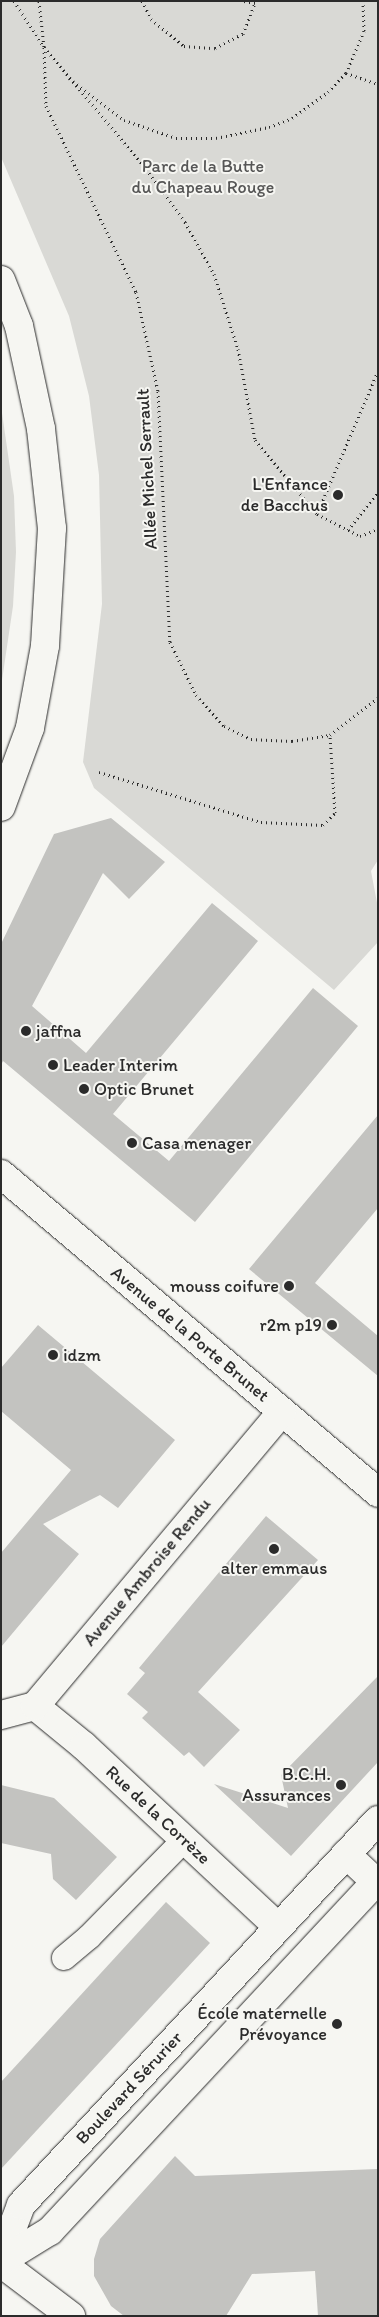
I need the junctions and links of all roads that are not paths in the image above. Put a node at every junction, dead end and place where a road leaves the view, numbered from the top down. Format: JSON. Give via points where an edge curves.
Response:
{"nodes":[{"id":1,"x":1,"y":280,"type":"edge"},
{"id":2,"x":1,"y":807,"type":"edge"},
{"id":3,"x":1,"y":1174,"type":"edge"},
{"id":4,"x":282,"y":1412,"type":"junction"},
{"id":5,"x":378,"y":1494,"type":"edge"},
{"id":6,"x":35,"y":1706,"type":"junction"},
{"id":7,"x":1,"y":1715,"type":"edge"},
{"id":8,"x":378,"y":1820,"type":"edge"},
{"id":9,"x":184,"y":1840,"type":"junction"},
{"id":10,"x":346,"y":1854,"type":"junction"},
{"id":11,"x":377,"y":1882,"type":"edge"},
{"id":12,"x":278,"y":1927,"type":"junction"},
{"id":13,"x":64,"y":1958,"type":"dead end"},
{"id":14,"x":1,"y":2260,"type":"edge"},
{"id":15,"x":71,"y":2316,"type":"edge"}],
"edges":[{"from":1,"to":2,"type":"street","via":[[19,326],[41,429],[52,528],[43,655],[30,728]]},
{"from":3,"to":4,"type":"street","name":"Avenue de la Porte Brunet"},
{"from":4,"to":5,"type":"street","name":"Avenue de la Porte Brunet"},
{"from":4,"to":6,"type":"street","name":"Avenue Ambroise Rendu"},
{"from":6,"to":7,"type":"street"},
{"from":6,"to":9,"type":"street","name":"Rue de la Corrèze","via":[[84,1746]]},
{"from":8,"to":10,"type":"street","name":"Boulevard Sérurier"},
{"from":9,"to":12,"type":"street","name":"Rue de la Corrèze"},
{"from":9,"to":13,"type":"lane","via":[[89,1937]]},
{"from":10,"to":11,"type":"street"},
{"from":10,"to":12,"type":"street","name":"Boulevard Sérurier"},
{"from":11,"to":14,"type":"street","via":[[50,2231]]},
{"from":12,"to":14,"type":"street","name":"Boulevard Sérurier","via":[[21,2206]]},
{"from":14,"to":15,"type":"street"}]}
